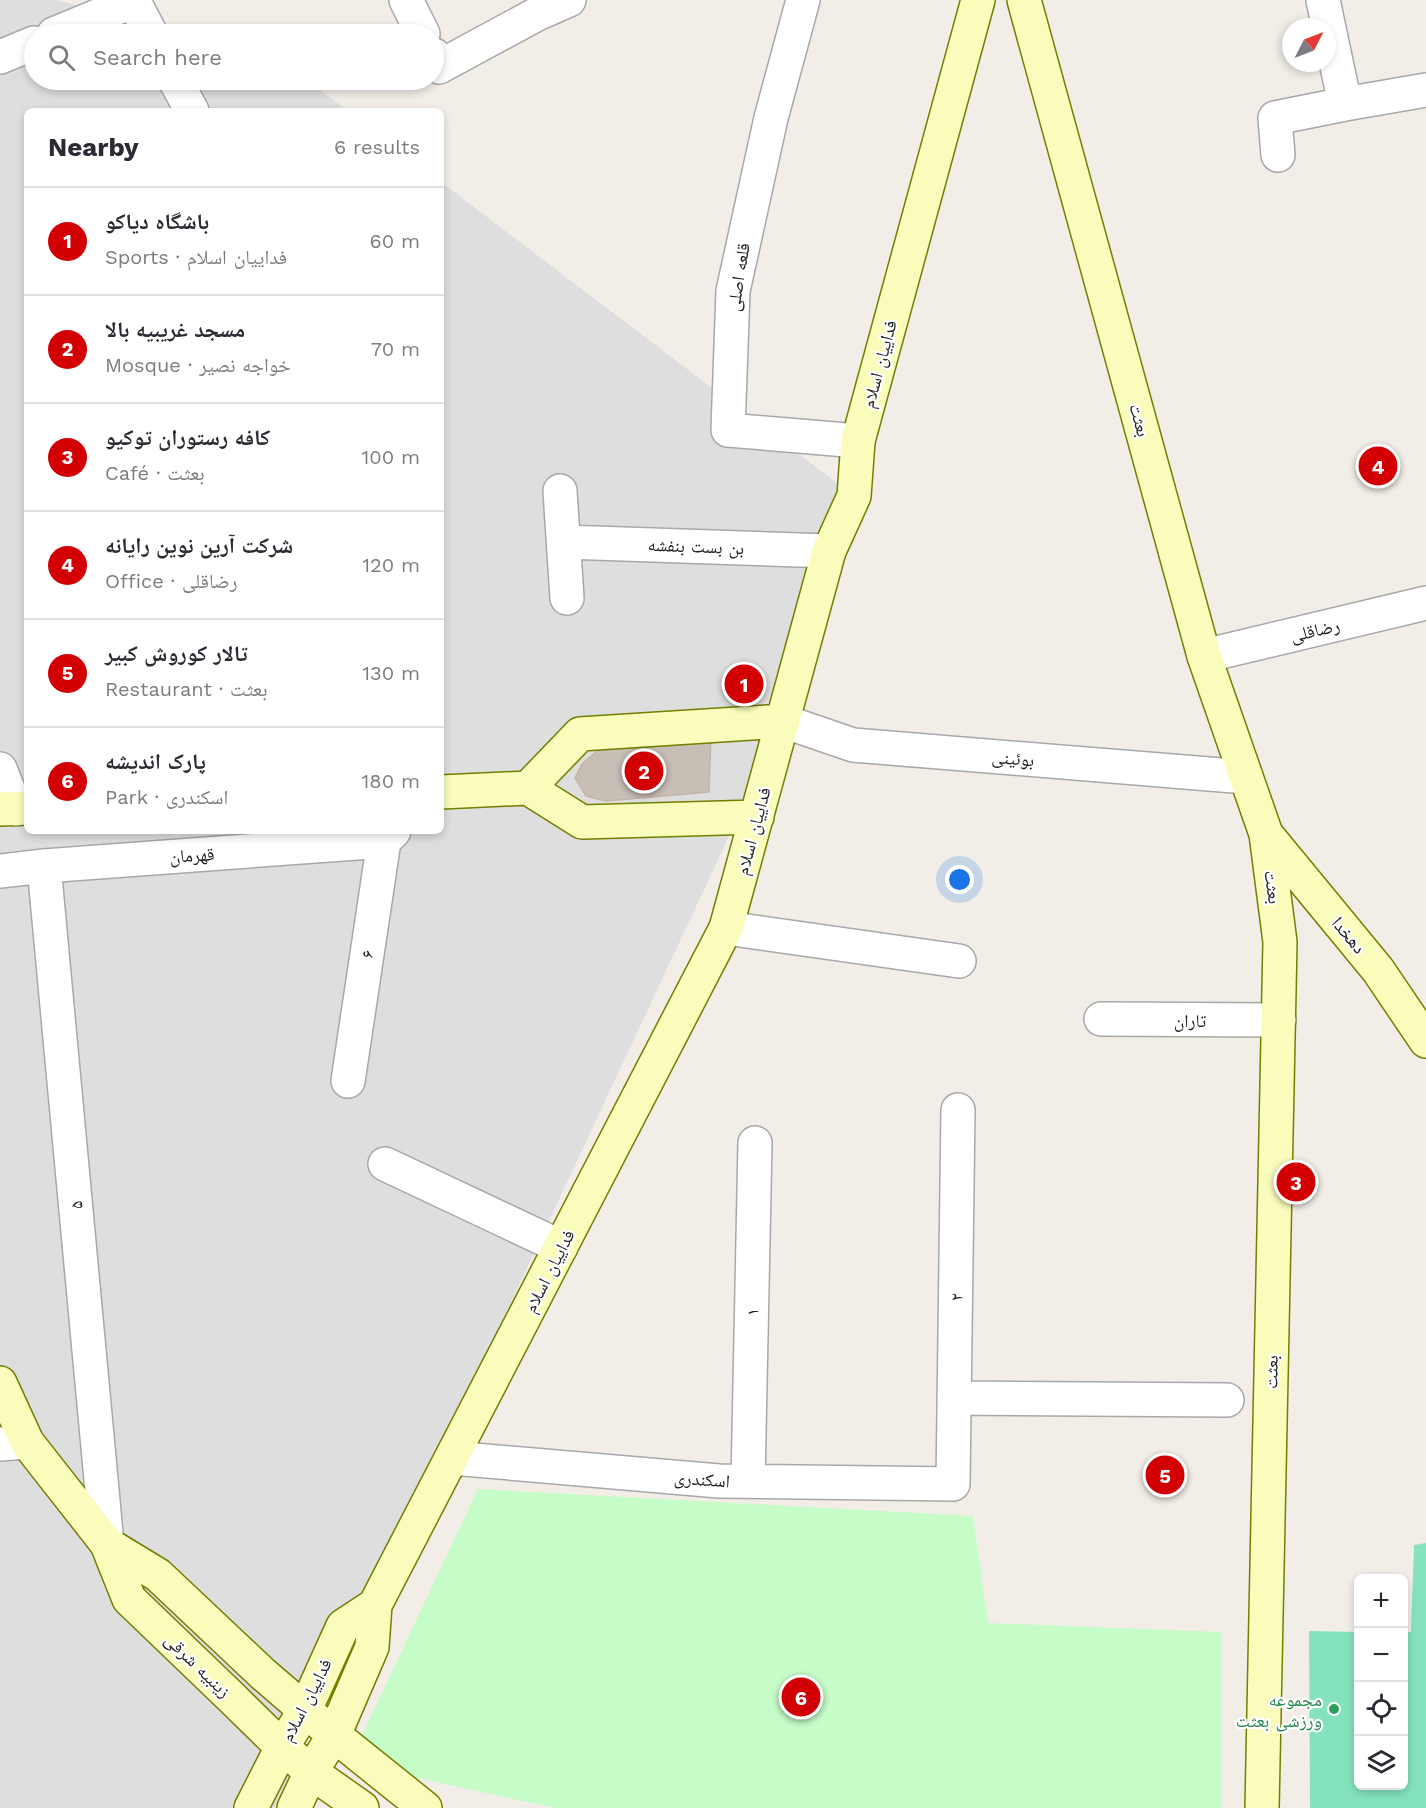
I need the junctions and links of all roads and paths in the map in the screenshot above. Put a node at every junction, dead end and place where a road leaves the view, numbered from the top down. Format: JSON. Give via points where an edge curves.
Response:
{"nodes":[{"id":1,"x":134,"y":0,"type":"edge"},
{"id":2,"x":406,"y":0,"type":"edge"},
{"id":3,"x":569,"y":0,"type":"edge"},
{"id":4,"x":803,"y":0,"type":"edge"},
{"id":5,"x":978,"y":0,"type":"edge"},
{"id":6,"x":1024,"y":0,"type":"edge"},
{"id":7,"x":1323,"y":0,"type":"edge"},
{"id":8,"x":78,"y":24,"type":"edge"},
{"id":9,"x":146,"y":24,"type":"edge"},
{"id":10,"x":418,"y":24,"type":"edge"},
{"id":11,"x":24,"y":47,"type":"edge"},
{"id":12,"x":0,"y":57,"type":"edge"},
{"id":13,"x":444,"y":64,"type":"edge"},
{"id":14,"x":180,"y":90,"type":"edge"},
{"id":15,"x":1426,"y":90,"type":"edge"},
{"id":16,"x":1346,"y":104,"type":"junction"},
{"id":17,"x":190,"y":108,"type":"edge"},
{"id":18,"x":1278,"y":155,"type":"dead end"},
{"id":19,"x":858,"y":441,"type":"junction"},
{"id":20,"x":560,"y":490,"type":"dead end"},
{"id":21,"x":564,"y":542,"type":"junction"},
{"id":22,"x":829,"y":551,"type":"junction"},
{"id":23,"x":567,"y":598,"type":"dead end"},
{"id":24,"x":1426,"y":603,"type":"edge"},
{"id":25,"x":1204,"y":656,"type":"junction"},
{"id":26,"x":783,"y":721,"type":"junction"},
{"id":27,"x":0,"y":769,"type":"edge"},
{"id":28,"x":1246,"y":777,"type":"junction"},
{"id":29,"x":528,"y":788,"type":"junction"},
{"id":30,"x":444,"y":792,"type":"edge"},
{"id":31,"x":14,"y":809,"type":"edge"},
{"id":32,"x":757,"y":817,"type":"junction"},
{"id":33,"x":1266,"y":834,"type":"junction"},
{"id":34,"x":389,"y":836,"type":"edge"},
{"id":35,"x":44,"y":866,"type":"junction"},
{"id":36,"x":0,"y":871,"type":"edge"},
{"id":37,"x":726,"y":928,"type":"junction"},
{"id":38,"x":959,"y":961,"type":"dead end"},
{"id":39,"x":1101,"y":1019,"type":"dead end"},
{"id":40,"x":1279,"y":1020,"type":"junction"},
{"id":41,"x":1426,"y":1041,"type":"edge"},
{"id":42,"x":348,"y":1081,"type":"dead end"},
{"id":43,"x":958,"y":1110,"type":"dead end"},
{"id":44,"x":755,"y":1143,"type":"dead end"},
{"id":45,"x":384,"y":1164,"type":"dead end"},
{"id":46,"x":561,"y":1247,"type":"junction"},
{"id":47,"x":0,"y":1383,"type":"edge"},
{"id":48,"x":954,"y":1398,"type":"junction"},
{"id":49,"x":1227,"y":1400,"type":"dead end"},
{"id":50,"x":13,"y":1443,"type":"edge"},
{"id":51,"x":452,"y":1458,"type":"junction"},
{"id":52,"x":748,"y":1481,"type":"junction"},
{"id":53,"x":953,"y":1484,"type":"joint"},
{"id":54,"x":107,"y":1545,"type":"junction"},
{"id":55,"x":375,"y":1605,"type":"junction"},
{"id":56,"x":305,"y":1710,"type":"junction"},
{"id":57,"x":334,"y":1736,"type":"junction"},
{"id":58,"x":282,"y":1747,"type":"junction"},
{"id":59,"x":311,"y":1772,"type":"junction"},
{"id":60,"x":251,"y":1808,"type":"edge"},
{"id":61,"x":294,"y":1808,"type":"edge"},
{"id":62,"x":362,"y":1808,"type":"edge"},
{"id":63,"x":425,"y":1808,"type":"edge"},
{"id":64,"x":1262,"y":1808,"type":"edge"}],
"edges":[{"from":1,"to":8,"type":"street"},
{"from":1,"to":9,"type":"street"},
{"from":2,"to":10,"type":"street"},
{"from":3,"to":13,"type":"street"},
{"from":4,"to":19,"type":"street","name":"قلعه اصلی","via":[[771,118],[733,291],[728,430]]},
{"from":5,"to":19,"type":"main road","name":"فداییان اسلام"},
{"from":6,"to":25,"type":"main road","name":"بعثت"},
{"from":7,"to":16,"type":"street"},
{"from":11,"to":12,"type":"street"},
{"from":14,"to":17,"type":"street"},
{"from":15,"to":16,"type":"street"},
{"from":16,"to":18,"type":"street","via":[[1275,118]]},
{"from":19,"to":22,"type":"main road","name":"فداییان اسلام","via":[[855,496]]},
{"from":20,"to":21,"type":"street"},
{"from":21,"to":22,"type":"street","name":"بن بست بنفشه"},
{"from":21,"to":23,"type":"street"},
{"from":22,"to":26,"type":"main road","name":"فداییان اسلام"},
{"from":24,"to":25,"type":"street","name":"رضاقلی"},
{"from":25,"to":28,"type":"main road","name":"بعثت"},
{"from":26,"to":28,"type":"street","name":"بوئینی","via":[[853,745]]},
{"from":26,"to":29,"type":"main road","via":[[580,735]]},
{"from":26,"to":32,"type":"main road","name":"فداییان اسلام"},
{"from":27,"to":31,"type":"street"},
{"from":28,"to":33,"type":"main road","name":"بعثت"},
{"from":29,"to":30,"type":"main road"},
{"from":29,"to":32,"type":"main road","via":[[582,822]]},
{"from":32,"to":37,"type":"main road","name":"فداییان اسلام"},
{"from":33,"to":40,"type":"main road","name":"بعثت","via":[[1280,942]]},
{"from":33,"to":41,"type":"main road","name":"دهخدا","via":[[1378,970]]},
{"from":34,"to":35,"type":"street","name":"قهرمان"},
{"from":34,"to":42,"type":"street","name":"۶"},
{"from":35,"to":36,"type":"street","name":"قهرمان"},
{"from":35,"to":54,"type":"street","name":"۵"},
{"from":37,"to":38,"type":"street"},
{"from":37,"to":46,"type":"main road","name":"فداییان اسلام"},
{"from":39,"to":40,"type":"street","name":"تاران"},
{"from":40,"to":64,"type":"main road","name":"بعثت"},
{"from":43,"to":48,"type":"street","name":"۲"},
{"from":44,"to":52,"type":"street","name":"۱"},
{"from":45,"to":46,"type":"street"},
{"from":46,"to":51,"type":"main road","name":"فداییان اسلام"},
{"from":47,"to":50,"type":"main road","name":"زینبیه شرقی"},
{"from":48,"to":49,"type":"street"},
{"from":48,"to":53,"type":"street","name":"۲"},
{"from":50,"to":54,"type":"main road","name":"زینبیه شرقی"},
{"from":51,"to":52,"type":"street","name":"اسکندری"},
{"from":51,"to":55,"type":"main road","name":"فداییان اسلام"},
{"from":52,"to":53,"type":"street","name":"اسکندری"},
{"from":54,"to":56,"type":"main road","name":"زینبیه شرقی","via":[[158,1575]]},
{"from":54,"to":58,"type":"main road","name":"زینبیه شرقی","via":[[129,1599]]},
{"from":55,"to":56,"type":"main road","name":"فداییان اسلام","via":[[343,1626]]},
{"from":55,"to":57,"type":"main road","name":"فداییان اسلام","via":[[372,1647]]},
{"from":56,"to":57,"type":"main road","name":"زینبیه شرقی"},
{"from":56,"to":58,"type":"main road","name":"فداییان اسلام"},
{"from":57,"to":59,"type":"main road","name":"فداییان اسلام"},
{"from":57,"to":63,"type":"main road","name":"زینبیه شرقی"},
{"from":58,"to":59,"type":"main road","name":"زینبیه شرقی"},
{"from":58,"to":60,"type":"main road","name":"فداییان اسلام"},
{"from":59,"to":61,"type":"main road","name":"فداییان اسلام"},
{"from":59,"to":62,"type":"main road","name":"زینبیه شرقی"}]}
